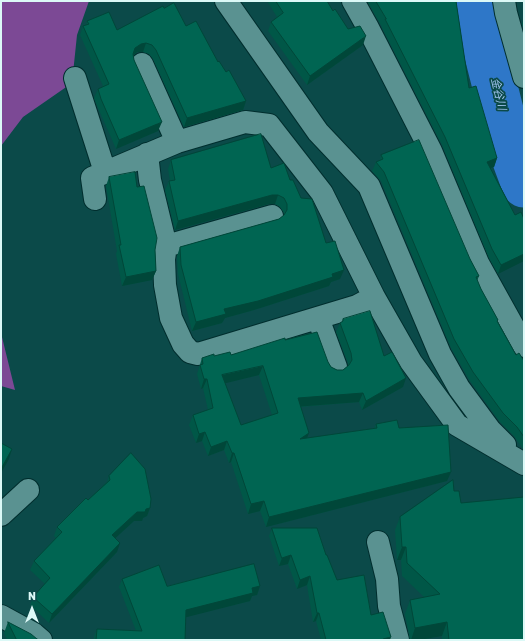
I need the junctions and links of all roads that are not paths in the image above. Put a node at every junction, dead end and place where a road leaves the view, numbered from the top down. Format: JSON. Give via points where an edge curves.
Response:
{"nodes":[{"id":1,"x":226,"y":1,"type":"edge"},
{"id":2,"x":353,"y":1,"type":"edge"},
{"id":3,"x":504,"y":1,"type":"edge"},
{"id":4,"x":142,"y":64,"type":"dead end"},
{"id":5,"x":524,"y":77,"type":"edge"},
{"id":6,"x":75,"y":78,"type":"dead end"},
{"id":7,"x":177,"y":142,"type":"junction"},
{"id":8,"x":147,"y":154,"type":"junction"},
{"id":9,"x":106,"y":172,"type":"junction"},
{"id":10,"x":95,"y":199,"type":"dead end"},
{"id":11,"x":272,"y":216,"type":"dead end"},
{"id":12,"x":166,"y":246,"type":"junction"},
{"id":13,"x":374,"y":297,"type":"junction"},
{"id":14,"x":318,"y":318,"type":"junction"},
{"id":15,"x":524,"y":346,"type":"edge"},
{"id":16,"x":336,"y":367,"type":"dead end"},
{"id":17,"x":524,"y":463,"type":"edge"},
{"id":18,"x":28,"y":490,"type":"dead end"},
{"id":19,"x":1,"y":515,"type":"edge"},
{"id":20,"x":378,"y":542,"type":"dead end"},
{"id":21,"x":1,"y":616,"type":"edge"},
{"id":22,"x":41,"y":640,"type":"edge"},
{"id":23,"x":398,"y":640,"type":"edge"}],
"edges":[{"from":1,"to":17,"type":"street","via":[[318,132],[368,186],[440,354],[458,388],[490,430]]},
{"from":2,"to":15,"type":"street","via":[[431,151],[478,263]]},
{"from":3,"to":5,"type":"street"},
{"from":4,"to":7,"type":"street"},
{"from":6,"to":9,"type":"street"},
{"from":7,"to":8,"type":"street"},
{"from":7,"to":13,"type":"street","via":[[245,122],[269,125],[322,193]]},
{"from":8,"to":9,"type":"street"},
{"from":8,"to":12,"type":"street","via":[[150,180]]},
{"from":9,"to":10,"type":"street","via":[[92,178]]},
{"from":11,"to":12,"type":"street"},
{"from":12,"to":14,"type":"street","via":[[165,285],[170,318],[190,352],[198,354]]},
{"from":13,"to":14,"type":"street","via":[[357,306]]},
{"from":13,"to":17,"type":"street","via":[[411,362],[457,425]]},
{"from":14,"to":16,"type":"street"},
{"from":18,"to":19,"type":"street"},
{"from":20,"to":23,"type":"street","via":[[387,579],[389,606]]},
{"from":21,"to":22,"type":"street"}]}
